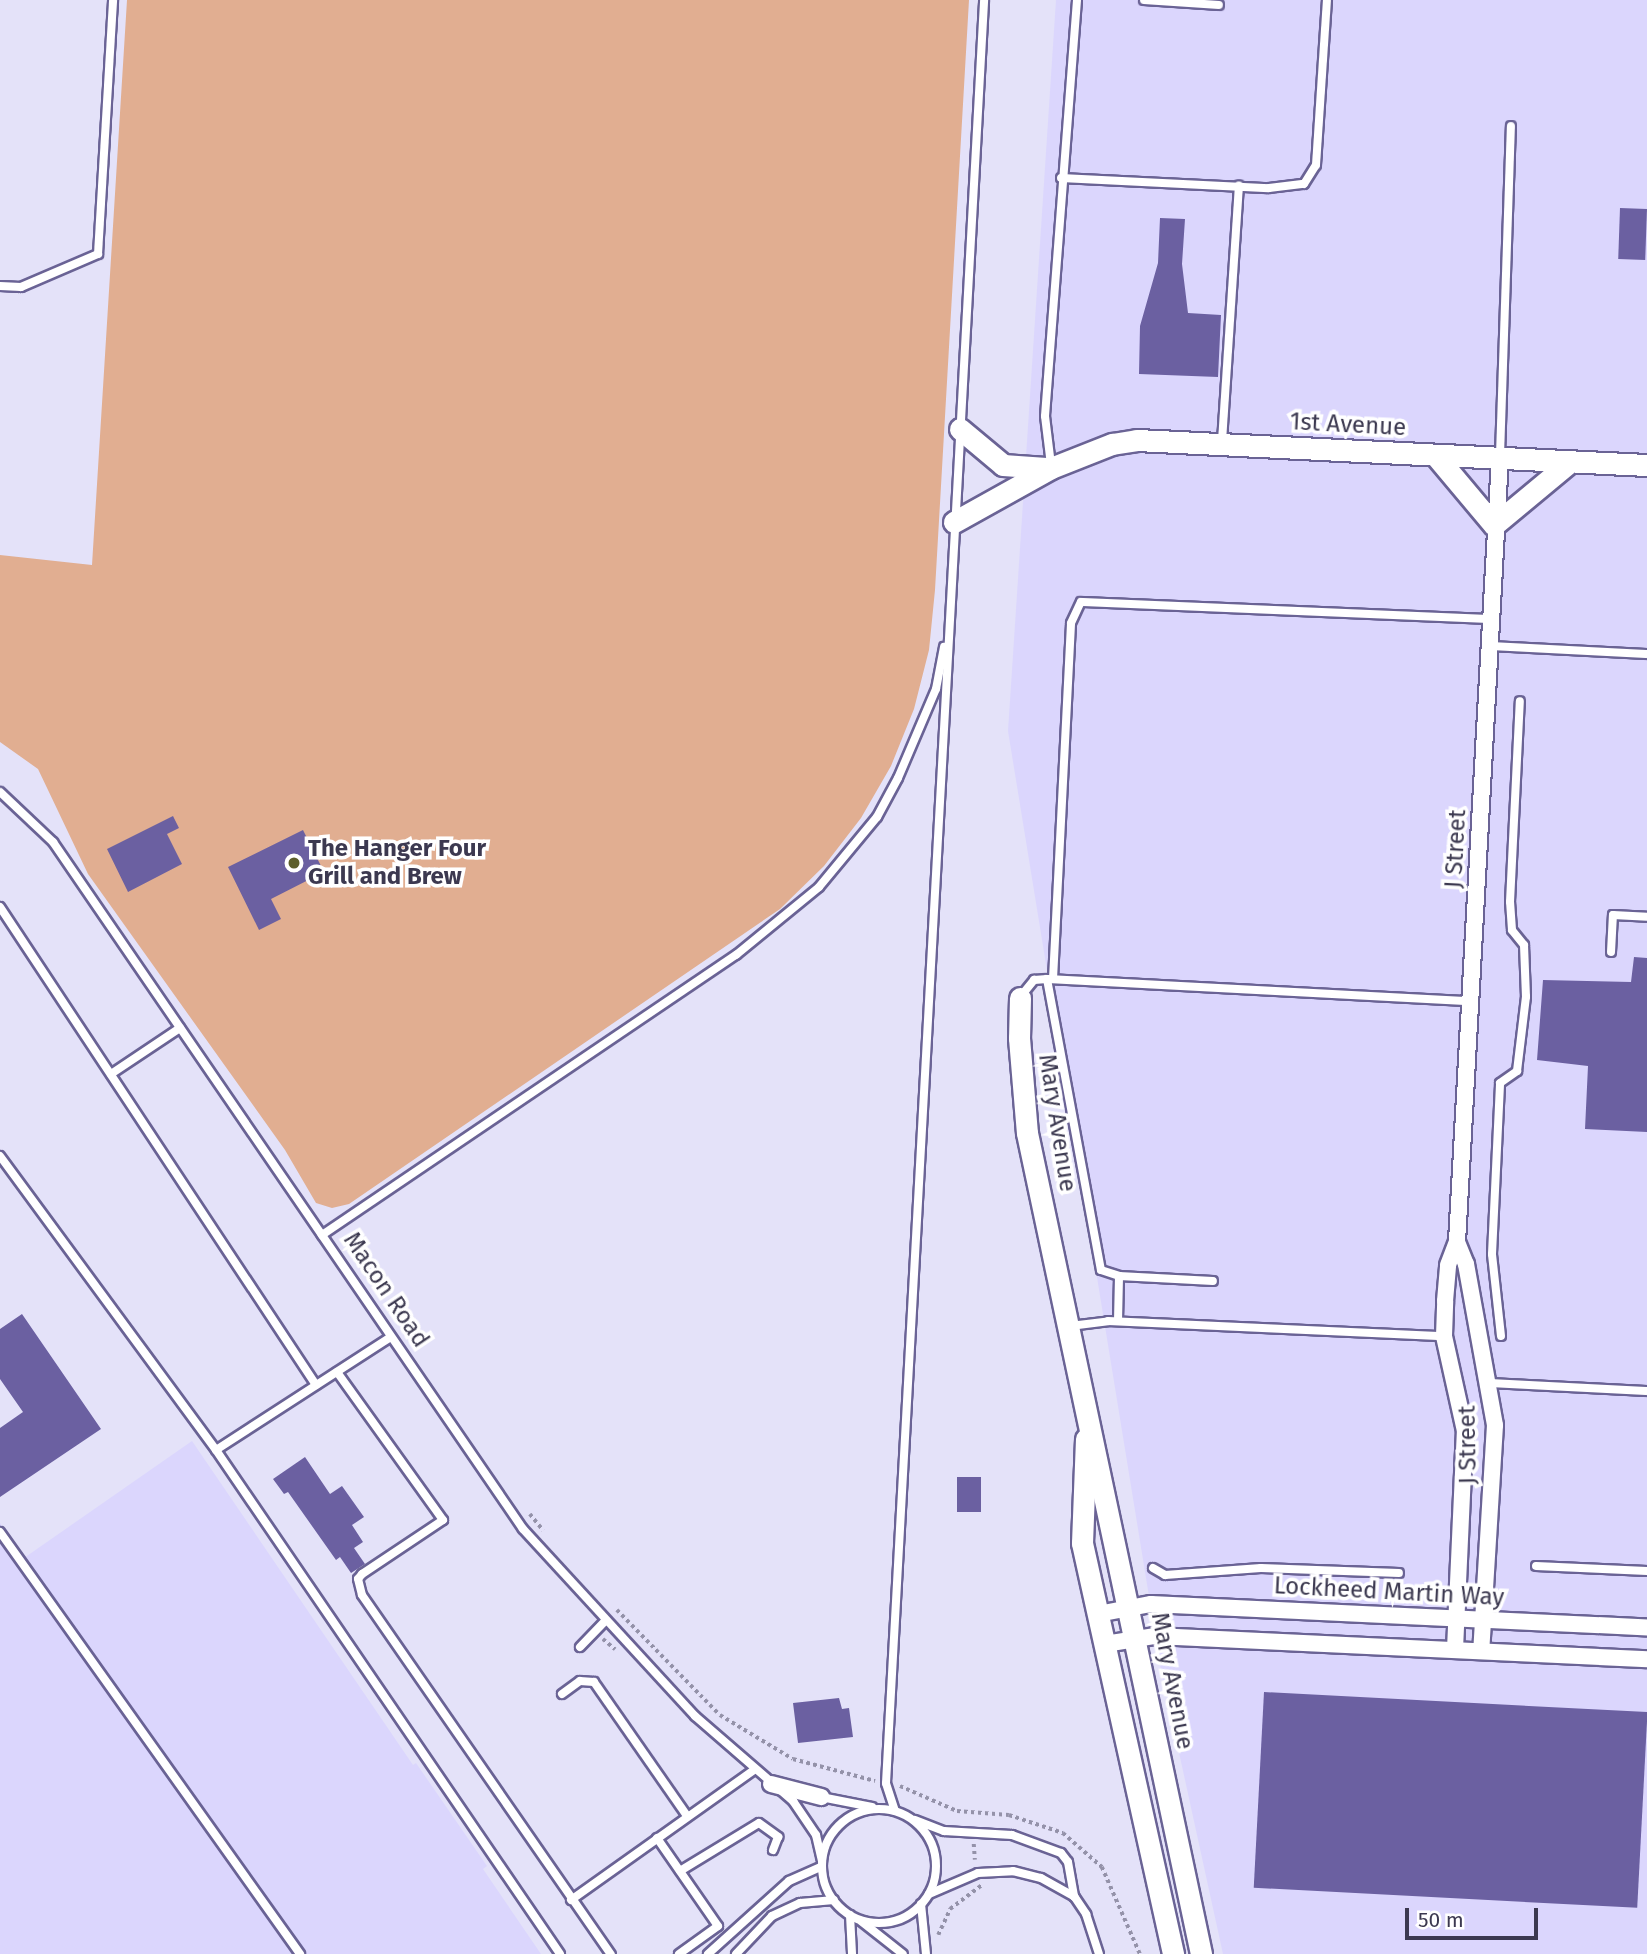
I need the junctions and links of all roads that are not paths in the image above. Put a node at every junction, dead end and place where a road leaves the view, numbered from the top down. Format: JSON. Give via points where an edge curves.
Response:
{"nodes":[{"id":1,"x":113,"y":0,"type":"edge"},
{"id":2,"x":984,"y":0,"type":"edge"},
{"id":3,"x":1077,"y":0,"type":"edge"},
{"id":4,"x":1144,"y":0,"type":"edge"},
{"id":5,"x":1327,"y":0,"type":"edge"},
{"id":6,"x":1219,"y":5,"type":"dead end"},
{"id":7,"x":1511,"y":125,"type":"dead end"},
{"id":8,"x":1060,"y":178,"type":"junction"},
{"id":9,"x":1239,"y":186,"type":"junction"},
{"id":10,"x":0,"y":286,"type":"edge"},
{"id":11,"x":960,"y":429,"type":"junction"},
{"id":12,"x":1222,"y":444,"type":"junction"},
{"id":13,"x":1436,"y":456,"type":"junction"},
{"id":14,"x":1500,"y":458,"type":"junction"},
{"id":15,"x":1570,"y":461,"type":"junction"},
{"id":16,"x":1647,"y":465,"type":"edge"},
{"id":17,"x":1051,"y":468,"type":"junction"},
{"id":18,"x":954,"y":522,"type":"junction"},
{"id":19,"x":1494,"y":525,"type":"junction"},
{"id":20,"x":950,"y":614,"type":"junction"},
{"id":21,"x":1492,"y":618,"type":"junction"},
{"id":22,"x":1490,"y":646,"type":"junction"},
{"id":23,"x":1647,"y":654,"type":"edge"},
{"id":24,"x":1520,"y":701,"type":"dead end"},
{"id":25,"x":0,"y":792,"type":"edge"},
{"id":26,"x":0,"y":907,"type":"edge"},
{"id":27,"x":1647,"y":917,"type":"edge"},
{"id":28,"x":1611,"y":953,"type":"dead end"},
{"id":29,"x":1050,"y":979,"type":"junction"},
{"id":30,"x":1020,"y":998,"type":"joint"},
{"id":31,"x":1470,"y":1001,"type":"junction"},
{"id":32,"x":180,"y":1028,"type":"junction"},
{"id":33,"x":111,"y":1074,"type":"junction"},
{"id":34,"x":0,"y":1156,"type":"edge"},
{"id":35,"x":322,"y":1235,"type":"junction"},
{"id":36,"x":1457,"y":1242,"type":"junction"},
{"id":37,"x":1119,"y":1276,"type":"junction"},
{"id":38,"x":1213,"y":1282,"type":"dead end"},
{"id":39,"x":1118,"y":1321,"type":"junction"},
{"id":40,"x":1069,"y":1326,"type":"junction"},
{"id":41,"x":1444,"y":1336,"type":"junction"},
{"id":42,"x":1502,"y":1336,"type":"dead end"},
{"id":43,"x":391,"y":1337,"type":"junction"},
{"id":44,"x":337,"y":1372,"type":"junction"},
{"id":45,"x":1489,"y":1382,"type":"junction"},
{"id":46,"x":316,"y":1385,"type":"junction"},
{"id":47,"x":1647,"y":1391,"type":"edge"},
{"id":48,"x":1088,"y":1420,"type":"junction"},
{"id":49,"x":216,"y":1450,"type":"junction"},
{"id":50,"x":0,"y":1532,"type":"edge"},
{"id":51,"x":1536,"y":1566,"type":"dead end"},
{"id":52,"x":1153,"y":1568,"type":"dead end"},
{"id":53,"x":1647,"y":1571,"type":"edge"},
{"id":54,"x":1399,"y":1573,"type":"dead end"},
{"id":55,"x":1130,"y":1607,"type":"junction"},
{"id":56,"x":1098,"y":1614,"type":"junction"},
{"id":57,"x":1457,"y":1617,"type":"junction"},
{"id":58,"x":1483,"y":1619,"type":"junction"},
{"id":59,"x":605,"y":1622,"type":"junction"},
{"id":60,"x":1647,"y":1627,"type":"edge"},
{"id":61,"x":1136,"y":1638,"type":"junction"},
{"id":62,"x":1105,"y":1644,"type":"junction"},
{"id":63,"x":580,"y":1647,"type":"dead end"},
{"id":64,"x":1455,"y":1649,"type":"junction"},
{"id":65,"x":1481,"y":1651,"type":"junction"},
{"id":66,"x":1647,"y":1659,"type":"edge"},
{"id":67,"x":562,"y":1694,"type":"dead end"},
{"id":68,"x":754,"y":1770,"type":"junction"},
{"id":69,"x":771,"y":1784,"type":"junction"},
{"id":70,"x":821,"y":1797,"type":"joint"},
{"id":71,"x":879,"y":1809,"type":"junction"},
{"id":72,"x":895,"y":1811,"type":"junction"},
{"id":73,"x":687,"y":1816,"type":"junction"},
{"id":74,"x":912,"y":1819,"type":"junction"},
{"id":75,"x":657,"y":1838,"type":"junction"},
{"id":76,"x":773,"y":1850,"type":"dead end"},
{"id":77,"x":822,"y":1863,"type":"junction"},
{"id":78,"x":680,"y":1871,"type":"junction"},
{"id":79,"x":929,"y":1894,"type":"junction"},
{"id":80,"x":1074,"y":1896,"type":"junction"},
{"id":81,"x":571,"y":1900,"type":"junction"},
{"id":82,"x":834,"y":1900,"type":"junction"},
{"id":83,"x":921,"y":1904,"type":"junction"},
{"id":84,"x":850,"y":1915,"type":"junction"},
{"id":85,"x":859,"y":1919,"type":"junction"},
{"id":86,"x":300,"y":1954,"type":"edge"},
{"id":87,"x":560,"y":1954,"type":"edge"},
{"id":88,"x":611,"y":1954,"type":"edge"},
{"id":89,"x":679,"y":1954,"type":"edge"},
{"id":90,"x":708,"y":1954,"type":"edge"},
{"id":91,"x":736,"y":1954,"type":"edge"},
{"id":92,"x":852,"y":1954,"type":"edge"},
{"id":93,"x":903,"y":1954,"type":"edge"},
{"id":94,"x":926,"y":1954,"type":"edge"},
{"id":95,"x":1099,"y":1954,"type":"edge"},
{"id":96,"x":1173,"y":1954,"type":"edge"},
{"id":97,"x":1202,"y":1954,"type":"edge"}],
"edges":[{"from":1,"to":10,"type":"lane","via":[[98,254],[21,287]]},
{"from":2,"to":11,"type":"lane"},
{"from":3,"to":8,"type":"lane"},
{"from":4,"to":6,"type":"lane"},
{"from":5,"to":9,"type":"lane","via":[[1316,165],[1304,184]]},
{"from":7,"to":14,"type":"lane"},
{"from":8,"to":9,"type":"lane"},
{"from":8,"to":17,"type":"lane","via":[[1045,416]]},
{"from":9,"to":12,"type":"lane"},
{"from":11,"to":17,"type":"street","name":"1st Avenue","via":[[1003,465]]},
{"from":11,"to":18,"type":"lane"},
{"from":12,"to":13,"type":"street","name":"1st Avenue"},
{"from":12,"to":17,"type":"street","name":"1st Avenue","via":[[1137,440],[1112,444]]},
{"from":13,"to":14,"type":"street","name":"1st Avenue"},
{"from":13,"to":19,"type":"street"},
{"from":14,"to":15,"type":"street","name":"1st Avenue"},
{"from":14,"to":19,"type":"street","name":"J Street"},
{"from":15,"to":16,"type":"street","name":"1st Avenue"},
{"from":15,"to":19,"type":"street"},
{"from":17,"to":18,"type":"street","name":"1st Avenue"},
{"from":18,"to":20,"type":"lane"},
{"from":19,"to":21,"type":"street","name":"J Street"},
{"from":20,"to":35,"type":"lane","via":[[936,690],[919,735],[877,817],[819,887],[736,955]]},
{"from":20,"to":72,"type":"lane","via":[[886,1783]]},
{"from":21,"to":22,"type":"street","name":"J Street"},
{"from":21,"to":29,"type":"lane","via":[[1082,603],[1071,623]]},
{"from":22,"to":23,"type":"lane"},
{"from":22,"to":31,"type":"street","name":"J Street"},
{"from":24,"to":42,"type":"lane","via":[[1510,902],[1512,930],[1524,945],[1526,997],[1517,1071],[1500,1083],[1492,1254]]},
{"from":25,"to":32,"type":"lane","name":"Macon Road","via":[[52,842]]},
{"from":26,"to":33,"type":"lane"},
{"from":27,"to":28,"type":"lane","via":[[1613,915]]},
{"from":29,"to":30,"type":"lane","via":[[1024,987]]},
{"from":29,"to":31,"type":"lane"},
{"from":29,"to":37,"type":"lane","via":[[1101,1270]]},
{"from":30,"to":40,"type":"street","name":"Mary Avenue","via":[[1027,1133]]},
{"from":31,"to":36,"type":"street","name":"J Street"},
{"from":32,"to":33,"type":"lane"},
{"from":32,"to":35,"type":"lane","name":"Macon Road"},
{"from":33,"to":46,"type":"lane"},
{"from":34,"to":49,"type":"lane"},
{"from":35,"to":43,"type":"lane","name":"Macon Road"},
{"from":36,"to":41,"type":"street","name":"J Street","via":[[1448,1265]]},
{"from":36,"to":45,"type":"street","name":"J Street","via":[[1466,1264]]},
{"from":37,"to":38,"type":"lane"},
{"from":37,"to":39,"type":"lane"},
{"from":39,"to":40,"type":"lane"},
{"from":39,"to":41,"type":"lane"},
{"from":40,"to":48,"type":"street","name":"Mary Avenue"},
{"from":41,"to":57,"type":"street","name":"J Street","via":[[1465,1431]]},
{"from":43,"to":44,"type":"lane"},
{"from":43,"to":59,"type":"lane","name":"Macon Road","via":[[516,1520]]},
{"from":44,"to":46,"type":"lane"},
{"from":44,"to":81,"type":"lane","via":[[443,1520],[358,1579],[362,1595]]},
{"from":45,"to":47,"type":"lane"},
{"from":45,"to":58,"type":"street","name":"J Street","via":[[1495,1425]]},
{"from":46,"to":49,"type":"lane"},
{"from":48,"to":55,"type":"street","name":"Mary Avenue"},
{"from":48,"to":56,"type":"street","name":"Mary Avenue","via":[[1082,1543]]},
{"from":49,"to":87,"type":"lane"},
{"from":50,"to":86,"type":"lane"},
{"from":51,"to":53,"type":"lane"},
{"from":52,"to":54,"type":"lane","via":[[1165,1575],[1261,1567]]},
{"from":55,"to":56,"type":"street","name":"Lockheed Martin Way"},
{"from":55,"to":57,"type":"street","name":"Lockheed Martin Way"},
{"from":55,"to":61,"type":"street","name":"Mary Avenue"},
{"from":56,"to":62,"type":"street","name":"Mary Avenue"},
{"from":57,"to":58,"type":"street","name":"Lockheed Martin Way"},
{"from":57,"to":64,"type":"street","name":"J Street"},
{"from":58,"to":60,"type":"street","name":"Lockheed Martin Way"},
{"from":58,"to":65,"type":"street","name":"J Street"},
{"from":59,"to":63,"type":"lane"},
{"from":59,"to":68,"type":"lane","name":"Macon Road"},
{"from":61,"to":62,"type":"street"},
{"from":61,"to":64,"type":"street"},
{"from":61,"to":97,"type":"street","name":"Mary Avenue"},
{"from":62,"to":96,"type":"street","name":"Mary Avenue"},
{"from":64,"to":65,"type":"street"},
{"from":65,"to":66,"type":"street"},
{"from":67,"to":73,"type":"lane","via":[[580,1681],[594,1682]]},
{"from":68,"to":69,"type":"lane","name":"Macon Road"},
{"from":68,"to":73,"type":"lane"},
{"from":69,"to":70,"type":"street","name":"Macon Road"},
{"from":69,"to":77,"type":"lane","name":"Macon Road","via":[[807,1817]]},
{"from":70,"to":71,"type":"lane","name":"Macon Road"},
{"from":71,"to":72,"type":"lane"},
{"from":71,"to":77,"type":"lane","via":[[862,1811],[840,1825],[826,1845]]},
{"from":72,"to":74,"type":"lane"},
{"from":73,"to":75,"type":"lane"},
{"from":74,"to":79,"type":"lane","via":[[933,1846],[935,1870]]},
{"from":74,"to":80,"type":"lane","via":[[944,1831],[1012,1835],[1039,1842],[1068,1862]]},
{"from":75,"to":78,"type":"lane"},
{"from":75,"to":81,"type":"lane"},
{"from":76,"to":78,"type":"lane","via":[[778,1837],[759,1823]]},
{"from":77,"to":82,"type":"lane","via":[[823,1880]]},
{"from":77,"to":90,"type":"lane","via":[[789,1881]]},
{"from":78,"to":89,"type":"lane","via":[[718,1926]]},
{"from":79,"to":80,"type":"lane","via":[[978,1873],[1013,1871],[1041,1878]]},
{"from":79,"to":83,"type":"lane"},
{"from":80,"to":95,"type":"lane","via":[[1086,1914]]},
{"from":81,"to":88,"type":"lane"},
{"from":82,"to":84,"type":"lane"},
{"from":82,"to":91,"type":"lane","via":[[800,1903],[772,1916]]},
{"from":83,"to":85,"type":"lane","via":[[892,1921]]},
{"from":83,"to":94,"type":"lane"},
{"from":84,"to":85,"type":"lane"},
{"from":84,"to":92,"type":"lane"},
{"from":85,"to":93,"type":"lane"}]}
